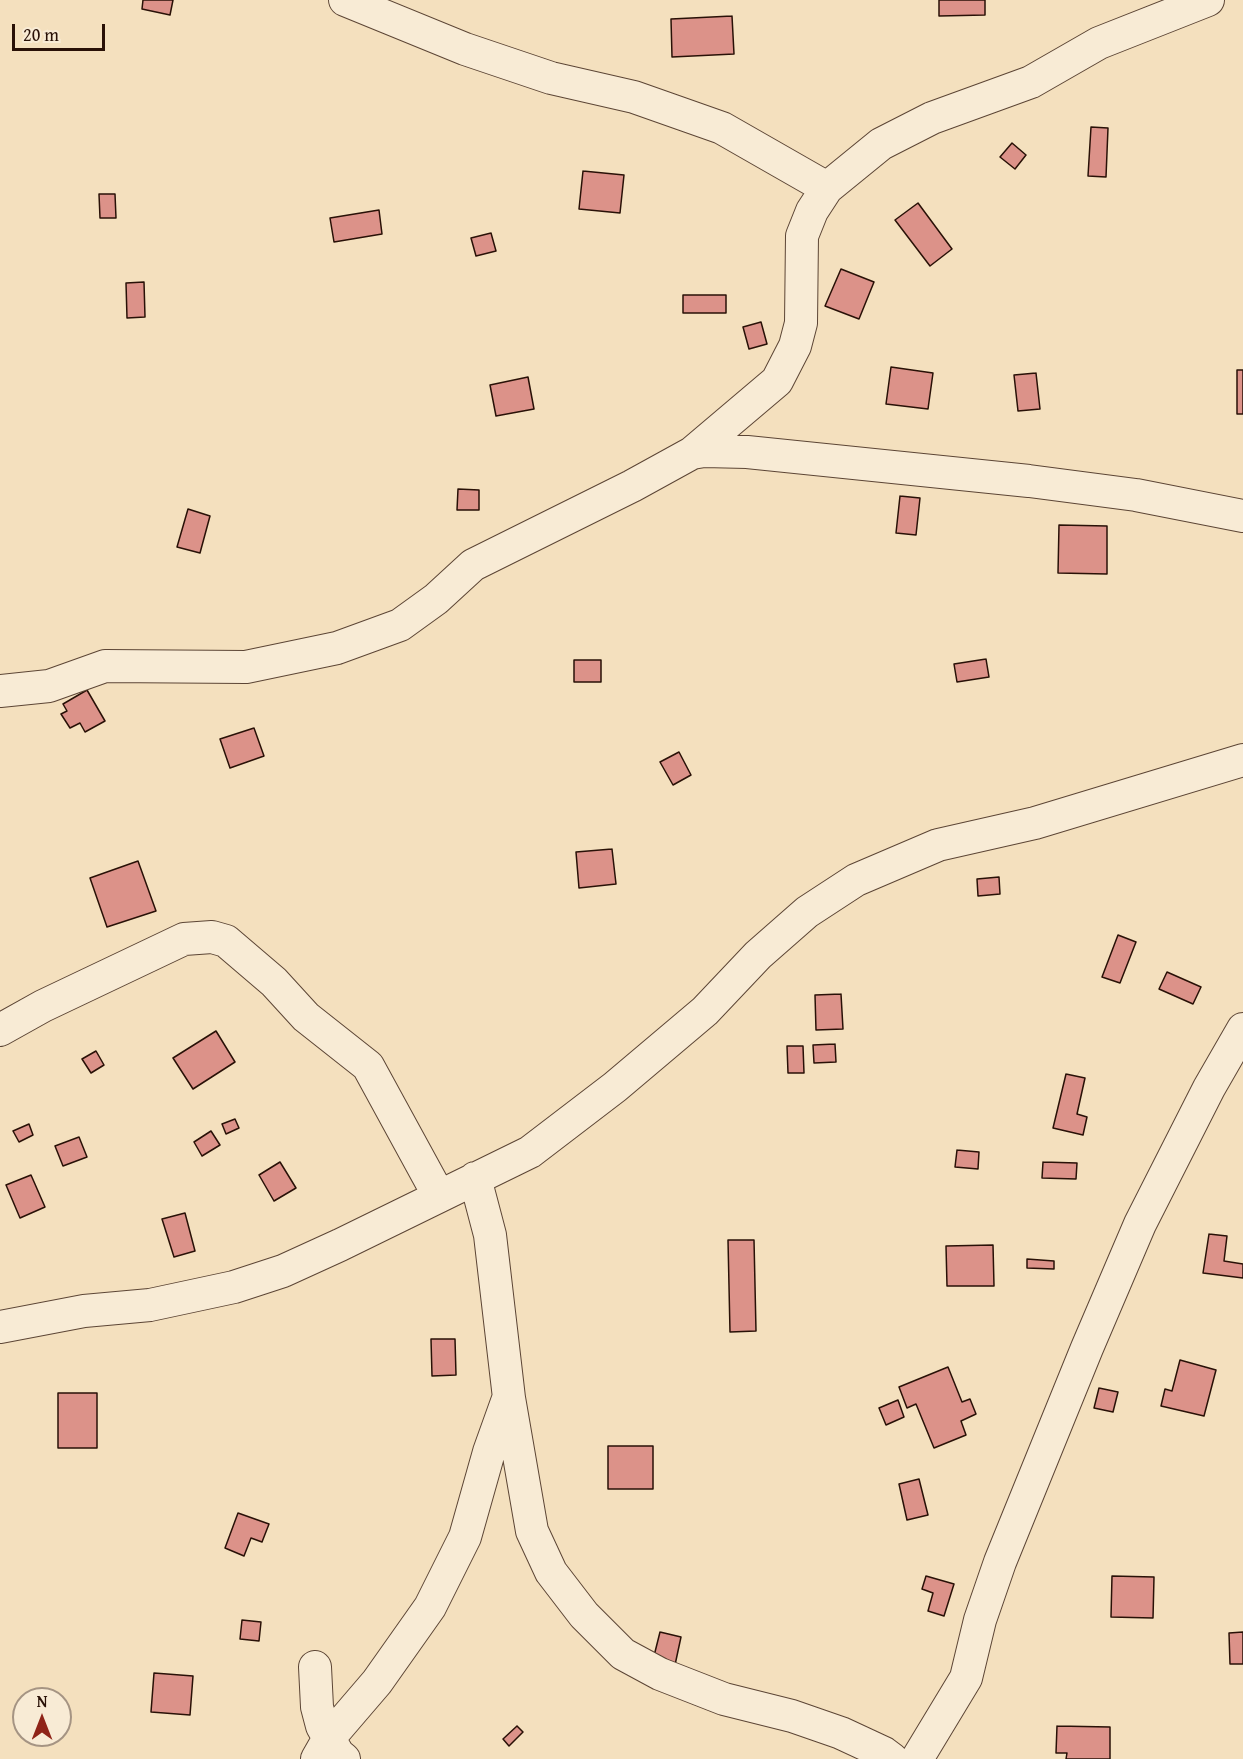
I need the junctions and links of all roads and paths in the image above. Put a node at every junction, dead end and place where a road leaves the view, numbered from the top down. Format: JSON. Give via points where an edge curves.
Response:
{"nodes":[{"id":1,"x":345,"y":0,"type":"edge"},
{"id":2,"x":1208,"y":0,"type":"edge"},
{"id":3,"x":827,"y":188,"type":"junction"},
{"id":4,"x":692,"y":453,"type":"junction"},
{"id":5,"x":1243,"y":516,"type":"edge"},
{"id":6,"x":0,"y":691,"type":"edge"},
{"id":7,"x":1243,"y":760,"type":"edge"},
{"id":8,"x":1243,"y":1029,"type":"edge"},
{"id":9,"x":0,"y":1030,"type":"edge"},
{"id":10,"x":475,"y":1178,"type":"junction"},
{"id":11,"x":439,"y":1196,"type":"junction"},
{"id":12,"x":0,"y":1327,"type":"edge"},
{"id":13,"x":509,"y":1398,"type":"junction"},
{"id":14,"x":315,"y":1666,"type":"dead end"},
{"id":15,"x":330,"y":1752,"type":"edge"},
{"id":16,"x":892,"y":1759,"type":"edge"},
{"id":17,"x":917,"y":1759,"type":"edge"}],
"edges":[{"from":1,"to":3,"type":"street","via":[[465,49],[551,78],[634,97],[722,128]]},
{"from":2,"to":3,"type":"street","via":[[1099,43],[1031,82],[932,118],[881,144]]},
{"from":3,"to":4,"type":"street","via":[[802,236],[801,323],[795,346],[777,381]]},
{"from":4,"to":5,"type":"street","via":[[747,452],[1029,481],[1136,495]]},
{"from":4,"to":6,"type":"street","via":[[473,565],[400,625],[337,648],[246,667],[105,666],[49,686]]},
{"from":7,"to":10,"type":"street","via":[[1035,823],[938,845],[856,880],[807,912],[758,955],[705,1011],[615,1087],[530,1152]]},
{"from":8,"to":17,"type":"street","via":[[1140,1224],[1000,1562],[966,1678]]},
{"from":9,"to":11,"type":"street","via":[[184,939],[212,937],[226,941],[274,982],[306,1017],[368,1066]]},
{"from":10,"to":11,"type":"street"},
{"from":10,"to":13,"type":"street","via":[[490,1235]]},
{"from":11,"to":12,"type":"street","via":[[340,1245],[234,1287],[150,1305],[84,1311]]},
{"from":13,"to":15,"type":"street","via":[[465,1537],[430,1607]]},
{"from":13,"to":16,"type":"street","via":[[532,1532],[551,1572],[584,1615],[623,1654],[660,1674],[724,1699],[840,1733]]},
{"from":14,"to":15,"type":"street","via":[[317,1707]]}]}
